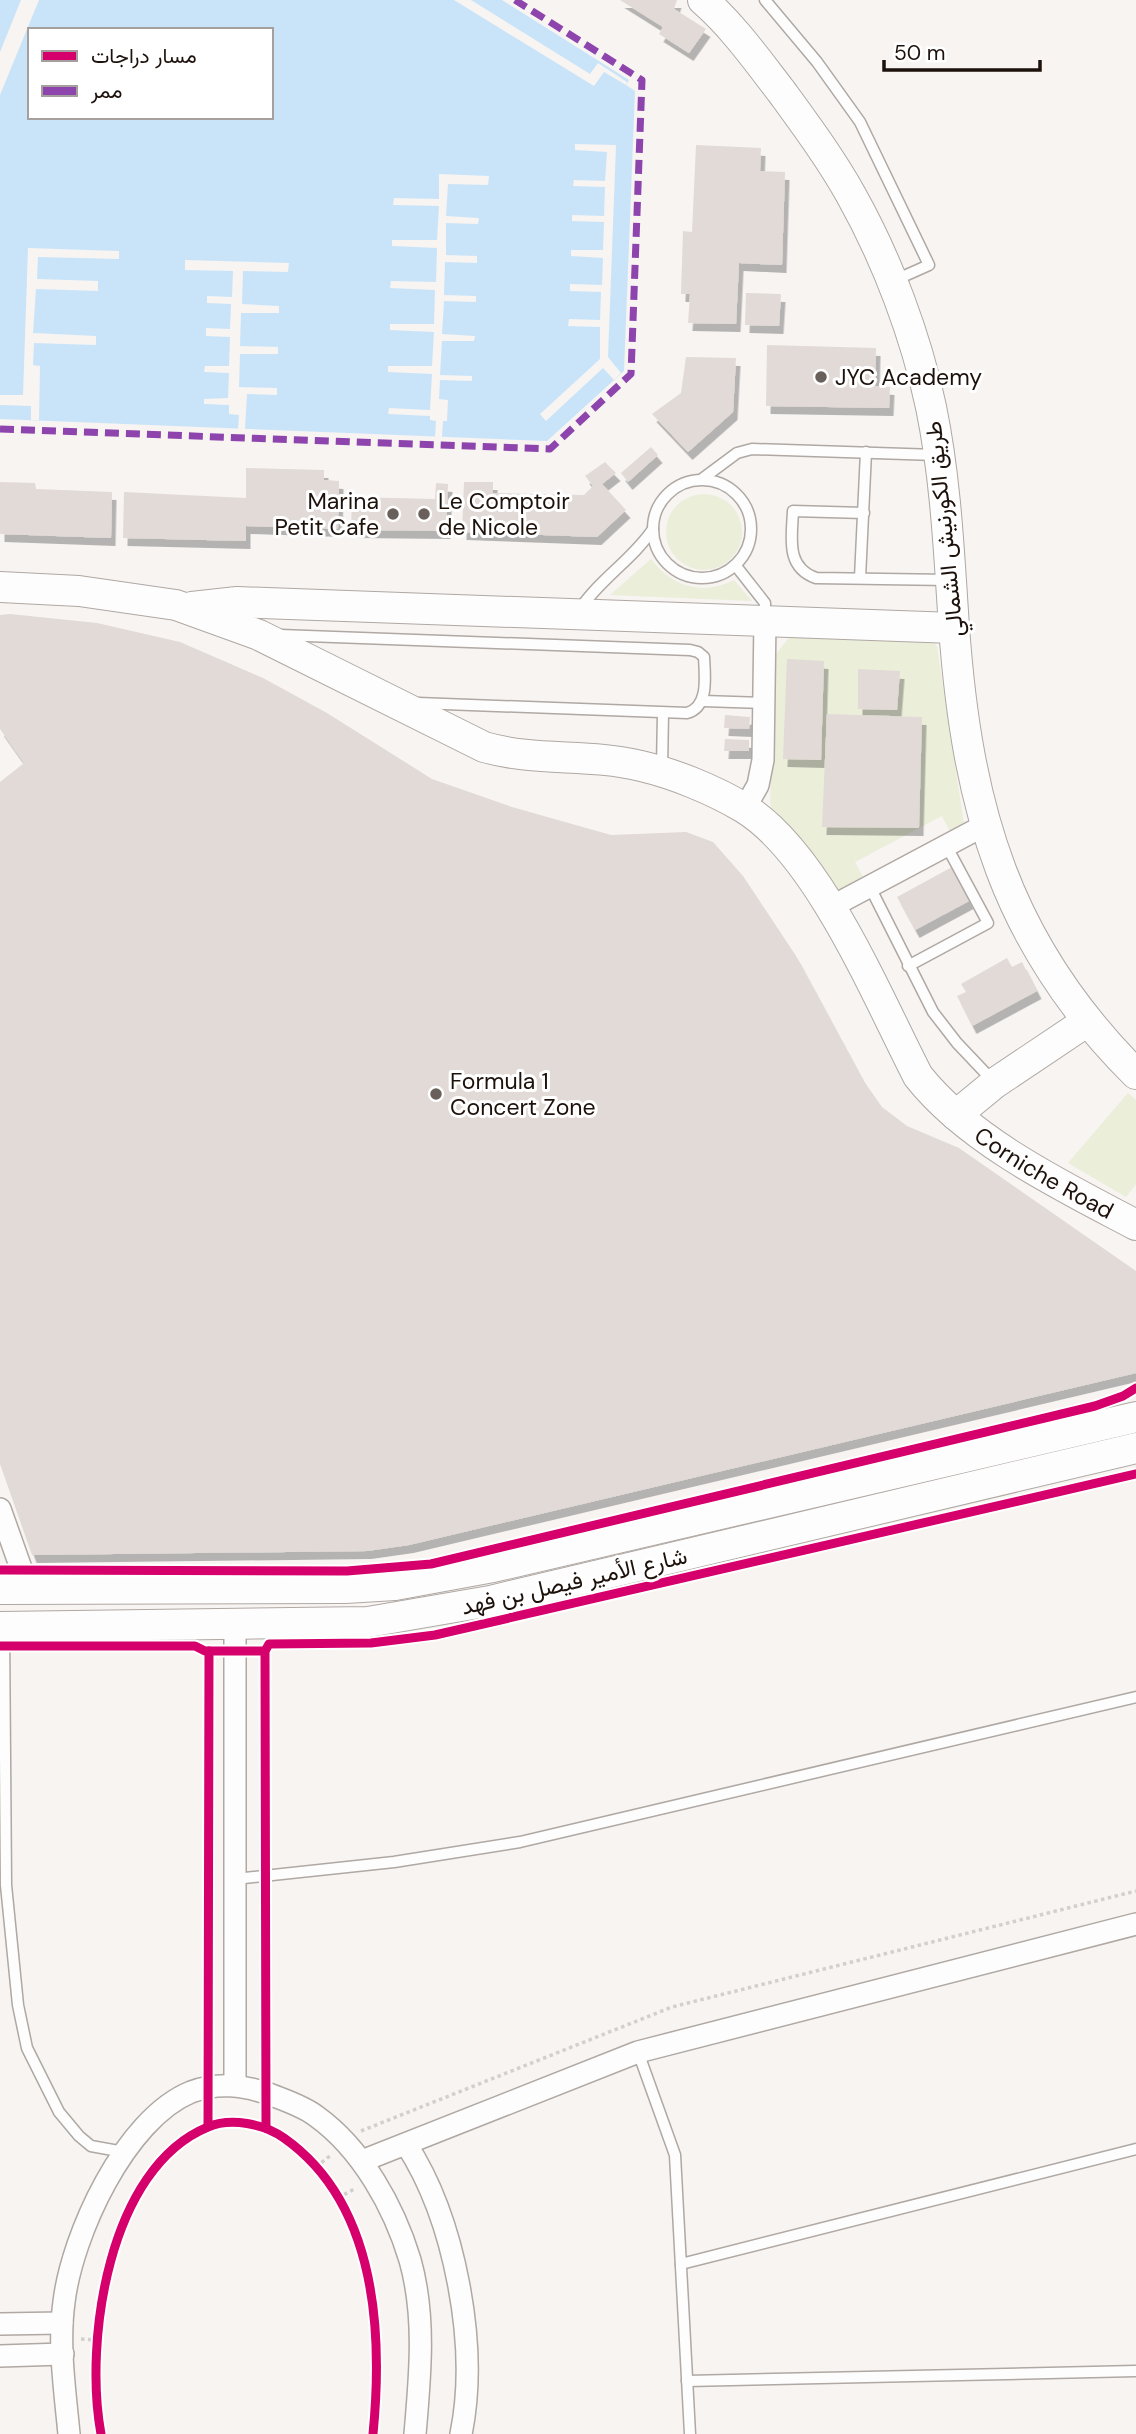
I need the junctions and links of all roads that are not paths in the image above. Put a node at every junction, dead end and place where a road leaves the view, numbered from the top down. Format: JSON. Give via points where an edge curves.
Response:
{"nodes":[{"id":1,"x":704,"y":0,"type":"edge"},
{"id":2,"x":765,"y":0,"type":"edge"},
{"id":3,"x":890,"y":282,"type":"junction"},
{"id":4,"x":866,"y":452,"type":"junction"},
{"id":5,"x":939,"y":455,"type":"junction"},
{"id":6,"x":702,"y":479,"type":"junction"},
{"id":7,"x":864,"y":513,"type":"junction"},
{"id":8,"x":653,"y":529,"type":"junction"},
{"id":9,"x":736,"y":566,"type":"junction"},
{"id":10,"x":860,"y":578,"type":"junction"},
{"id":11,"x":952,"y":580,"type":"junction"},
{"id":12,"x":0,"y":587,"type":"edge"},
{"id":13,"x":183,"y":608,"type":"junction"},
{"id":14,"x":578,"y":612,"type":"junction"},
{"id":15,"x":765,"y":620,"type":"junction"},
{"id":16,"x":954,"y":628,"type":"junction"},
{"id":17,"x":643,"y":632,"type":"junction"},
{"id":18,"x":259,"y":635,"type":"junction"},
{"id":19,"x":703,"y":701,"type":"junction"},
{"id":20,"x":395,"y":703,"type":"junction"},
{"id":21,"x":764,"y":704,"type":"junction"},
{"id":22,"x":663,"y":713,"type":"junction"},
{"id":23,"x":662,"y":771,"type":"junction"},
{"id":24,"x":745,"y":808,"type":"junction"},
{"id":25,"x":985,"y":825,"type":"junction"},
{"id":26,"x":946,"y":845,"type":"junction"},
{"id":27,"x":870,"y":887,"type":"junction"},
{"id":28,"x":831,"y":907,"type":"junction"},
{"id":29,"x":908,"y":966,"type":"junction"},
{"id":30,"x":1086,"y":1022,"type":"junction"},
{"id":31,"x":1136,"y":1074,"type":"edge"},
{"id":32,"x":995,"y":1083,"type":"junction"},
{"id":33,"x":956,"y":1115,"type":"junction"},
{"id":34,"x":1040,"y":1171,"type":"junction"},
{"id":35,"x":1136,"y":1225,"type":"edge"},
{"id":36,"x":1136,"y":1237,"type":"edge"},
{"id":37,"x":1136,"y":1398,"type":"edge"},
{"id":38,"x":1136,"y":1417,"type":"edge"},
{"id":39,"x":1025,"y":1443,"type":"junction"},
{"id":40,"x":1136,"y":1448,"type":"edge"},
{"id":41,"x":0,"y":1509,"type":"edge"},
{"id":42,"x":14,"y":1588,"type":"edge"},
{"id":43,"x":235,"y":1623,"type":"junction"},
{"id":44,"x":2,"y":1627,"type":"edge"},
{"id":45,"x":1136,"y":1697,"type":"edge"},
{"id":46,"x":235,"y":1879,"type":"junction"},
{"id":47,"x":3,"y":1885,"type":"edge"},
{"id":48,"x":1136,"y":1924,"type":"edge"},
{"id":49,"x":638,"y":2052,"type":"junction"},
{"id":50,"x":235,"y":2085,"type":"junction"},
{"id":51,"x":406,"y":2144,"type":"junction"},
{"id":52,"x":1136,"y":2149,"type":"edge"},
{"id":53,"x":124,"y":2152,"type":"junction"},
{"id":54,"x":362,"y":2161,"type":"junction"},
{"id":55,"x":681,"y":2264,"type":"junction"},
{"id":56,"x":0,"y":2325,"type":"edge"},
{"id":57,"x":67,"y":2338,"type":"junction"},
{"id":58,"x":0,"y":2356,"type":"edge"},
{"id":59,"x":1136,"y":2371,"type":"edge"},
{"id":60,"x":687,"y":2381,"type":"junction"},
{"id":61,"x":69,"y":2434,"type":"edge"},
{"id":62,"x":415,"y":2434,"type":"edge"},
{"id":63,"x":461,"y":2434,"type":"edge"},
{"id":64,"x":690,"y":2434,"type":"edge"}],
"edges":[{"from":1,"to":3,"type":"main road","name":"طريق الكورنيش الشمالي","via":[[756,57],[828,159],[851,195]]},
{"from":2,"to":3,"type":"lane","via":[[860,122],[929,265]]},
{"from":3,"to":5,"type":"main road","name":"طريق الكورنيش الشمالي","via":[[931,406]]},
{"from":4,"to":5,"type":"lane"},
{"from":4,"to":6,"type":"lane","via":[[752,449],[737,453]]},
{"from":4,"to":7,"type":"lane"},
{"from":5,"to":11,"type":"main road","name":"طريق الكورنيش الشمالي"},
{"from":6,"to":8,"type":"lane","via":[[673,488],[655,513]]},
{"from":6,"to":9,"type":"lane","via":[[734,490],[748,511],[752,536]]},
{"from":7,"to":10,"type":"lane"},
{"from":7,"to":10,"type":"lane","via":[[793,511],[791,554],[804,573],[816,578]]},
{"from":8,"to":9,"type":"lane","via":[[662,558],[688,577],[705,579]]},
{"from":8,"to":14,"type":"lane","via":[[594,589]]},
{"from":9,"to":15,"type":"lane","via":[[765,603]]},
{"from":10,"to":11,"type":"lane"},
{"from":11,"to":16,"type":"main road","name":"طريق الكورنيش الشمالي"},
{"from":12,"to":13,"type":"main road","via":[[79,591]]},
{"from":13,"to":14,"type":"main road","via":[[237,602]]},
{"from":13,"to":18,"type":"main road"},
{"from":14,"to":17,"type":"main road"},
{"from":15,"to":16,"type":"main road"},
{"from":15,"to":17,"type":"main road"},
{"from":15,"to":21,"type":"street"},
{"from":16,"to":25,"type":"main road","name":"طريق الكورنيش الشمالي","via":[[970,762]]},
{"from":17,"to":18,"type":"lane"},
{"from":17,"to":19,"type":"lane","via":[[704,657]]},
{"from":18,"to":20,"type":"main road"},
{"from":19,"to":21,"type":"lane"},
{"from":19,"to":22,"type":"lane","via":[[694,711]]},
{"from":20,"to":22,"type":"lane"},
{"from":20,"to":23,"type":"main road","via":[[507,754],[601,760]]},
{"from":21,"to":24,"type":"street","via":[[763,760],[758,785]]},
{"from":22,"to":23,"type":"lane"},
{"from":23,"to":24,"type":"main road"},
{"from":24,"to":28,"type":"main road","name":"Corniche Road","via":[[808,872]]},
{"from":25,"to":26,"type":"street"},
{"from":25,"to":30,"type":"main road","name":"طريق الكورنيش الشمالي","via":[[1012,901]]},
{"from":26,"to":27,"type":"street"},
{"from":26,"to":29,"type":"lane","via":[[988,923]]},
{"from":27,"to":28,"type":"street"},
{"from":27,"to":29,"type":"lane"},
{"from":28,"to":33,"type":"main road","name":"Corniche Road","via":[[918,1076]]},
{"from":29,"to":32,"type":"lane","via":[[946,1030]]},
{"from":30,"to":31,"type":"main road","name":"طريق الكورنيش الشمالي"},
{"from":30,"to":32,"type":"main road"},
{"from":32,"to":33,"type":"main road"},
{"from":33,"to":34,"type":"main road","name":"Corniche Road"},
{"from":34,"to":35,"type":"main road","name":"Corniche Road"},
{"from":34,"to":36,"type":"main road"},
{"from":37,"to":39,"type":"main road"},
{"from":38,"to":39,"type":"main road","name":"شارع الأمير فيصل بن فهد"},
{"from":39,"to":42,"type":"main road","name":"شارع الأمير فيصل بن فهد","via":[[395,1586]]},
{"from":40,"to":43,"type":"main road","name":"شارع الأمير فيصل بن فهد","via":[[454,1609],[368,1622]]},
{"from":41,"to":42,"type":"street"},
{"from":43,"to":44,"type":"main road","name":"شارع الأمير فيصل بن فهد"},
{"from":43,"to":46,"type":"street"},
{"from":44,"to":47,"type":"lane"},
{"from":45,"to":46,"type":"lane","via":[[520,1842],[394,1862]]},
{"from":46,"to":50,"type":"street"},
{"from":47,"to":53,"type":"lane","via":[[18,2004],[27,2048],[41,2081],[59,2112],[91,2147]]},
{"from":48,"to":49,"type":"street"},
{"from":49,"to":51,"type":"street"},
{"from":49,"to":55,"type":"lane","via":[[676,2155]]},
{"from":50,"to":53,"type":"street","via":[[192,2092],[169,2104]]},
{"from":50,"to":54,"type":"street","via":[[288,2101],[316,2116]]},
{"from":51,"to":54,"type":"street"},
{"from":51,"to":63,"type":"street","via":[[435,2198],[464,2312]]},
{"from":52,"to":55,"type":"lane"},
{"from":53,"to":57,"type":"street","via":[[82,2233],[64,2298]]},
{"from":54,"to":62,"type":"street","via":[[395,2219],[413,2275],[421,2368]]},
{"from":55,"to":60,"type":"lane"},
{"from":56,"to":57,"type":"street"},
{"from":57,"to":58,"type":"street"},
{"from":57,"to":61,"type":"street"},
{"from":59,"to":60,"type":"lane"},
{"from":60,"to":64,"type":"lane"}]}
